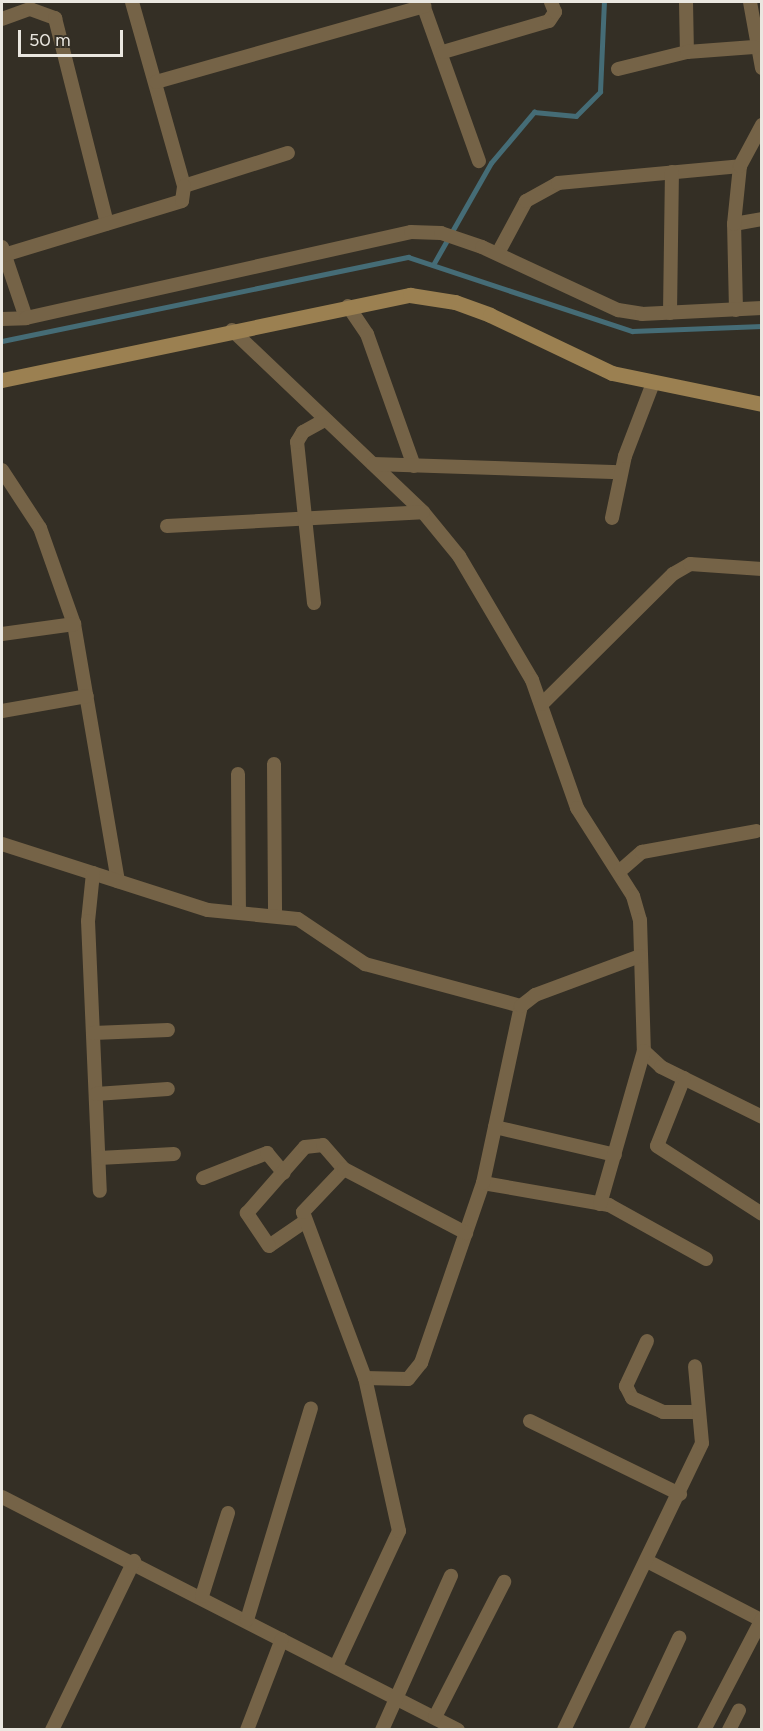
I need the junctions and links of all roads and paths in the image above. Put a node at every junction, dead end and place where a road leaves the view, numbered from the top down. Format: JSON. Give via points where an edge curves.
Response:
{"nodes":[{"id":1,"x":132,"y":2,"type":"edge"},
{"id":2,"x":551,"y":2,"type":"edge"},
{"id":3,"x":686,"y":2,"type":"edge"},
{"id":4,"x":750,"y":2,"type":"edge"},
{"id":5,"x":423,"y":4,"type":"edge"},
{"id":6,"x":2,"y":19,"type":"edge"},
{"id":7,"x":754,"y":47,"type":"junction"},
{"id":8,"x":443,"y":52,"type":"junction"},
{"id":9,"x":687,"y":52,"type":"junction"},
{"id":10,"x":762,"y":68,"type":"edge"},
{"id":11,"x":618,"y":69,"type":"dead end"},
{"id":12,"x":156,"y":82,"type":"junction"},
{"id":13,"x":762,"y":125,"type":"edge"},
{"id":14,"x":288,"y":153,"type":"dead end"},
{"id":15,"x":479,"y":161,"type":"dead end"},
{"id":16,"x":740,"y":166,"type":"junction"},
{"id":17,"x":672,"y":172,"type":"junction"},
{"id":18,"x":184,"y":186,"type":"junction"},
{"id":19,"x":762,"y":219,"type":"edge"},
{"id":20,"x":107,"y":224,"type":"junction"},
{"id":21,"x":734,"y":224,"type":"junction"},
{"id":22,"x":3,"y":251,"type":"edge"},
{"id":23,"x":498,"y":253,"type":"junction"},
{"id":24,"x":348,"y":306,"type":"junction"},
{"id":25,"x":762,"y":308,"type":"edge"},
{"id":26,"x":736,"y":310,"type":"junction"},
{"id":27,"x":669,"y":313,"type":"junction"},
{"id":28,"x":26,"y":318,"type":"junction"},
{"id":29,"x":2,"y":319,"type":"edge"},
{"id":30,"x":232,"y":330,"type":"junction"},
{"id":31,"x":2,"y":380,"type":"edge"},
{"id":32,"x":653,"y":383,"type":"junction"},
{"id":33,"x":762,"y":404,"type":"edge"},
{"id":34,"x":325,"y":420,"type":"junction"},
{"id":35,"x":373,"y":464,"type":"junction"},
{"id":36,"x":414,"y":466,"type":"junction"},
{"id":37,"x":2,"y":470,"type":"edge"},
{"id":38,"x":620,"y":472,"type":"junction"},
{"id":39,"x":423,"y":512,"type":"junction"},
{"id":40,"x":612,"y":518,"type":"dead end"},
{"id":41,"x":306,"y":519,"type":"junction"},
{"id":42,"x":167,"y":526,"type":"dead end"},
{"id":43,"x":762,"y":569,"type":"edge"},
{"id":44,"x":314,"y":603,"type":"dead end"},
{"id":45,"x":74,"y":624,"type":"junction"},
{"id":46,"x":2,"y":634,"type":"edge"},
{"id":47,"x":87,"y":696,"type":"junction"},
{"id":48,"x":542,"y":704,"type":"junction"},
{"id":49,"x":2,"y":711,"type":"edge"},
{"id":50,"x":274,"y":764,"type":"dead end"},
{"id":51,"x":238,"y":774,"type":"dead end"},
{"id":52,"x":756,"y":831,"type":"dead end"},
{"id":53,"x":2,"y":844,"type":"edge"},
{"id":54,"x":621,"y":870,"type":"junction"},
{"id":55,"x":93,"y":873,"type":"junction"},
{"id":56,"x":118,"y":881,"type":"junction"},
{"id":57,"x":238,"y":912,"type":"junction"},
{"id":58,"x":275,"y":914,"type":"junction"},
{"id":59,"x":640,"y":956,"type":"junction"},
{"id":60,"x":521,"y":1006,"type":"junction"},
{"id":61,"x":168,"y":1030,"type":"dead end"},
{"id":62,"x":93,"y":1033,"type":"junction"},
{"id":63,"x":644,"y":1051,"type":"junction"},
{"id":64,"x":684,"y":1078,"type":"junction"},
{"id":65,"x":168,"y":1089,"type":"dead end"},
{"id":66,"x":96,"y":1094,"type":"junction"},
{"id":67,"x":762,"y":1117,"type":"edge"},
{"id":68,"x":495,"y":1127,"type":"junction"},
{"id":69,"x":174,"y":1154,"type":"dead end"},
{"id":70,"x":615,"y":1155,"type":"junction"},
{"id":71,"x":99,"y":1158,"type":"junction"},
{"id":72,"x":344,"y":1169,"type":"junction"},
{"id":73,"x":284,"y":1173,"type":"junction"},
{"id":74,"x":203,"y":1178,"type":"dead end"},
{"id":75,"x":482,"y":1187,"type":"junction"},
{"id":76,"x":100,"y":1191,"type":"dead end"},
{"id":77,"x":600,"y":1204,"type":"junction"},
{"id":78,"x":762,"y":1214,"type":"edge"},
{"id":79,"x":304,"y":1222,"type":"junction"},
{"id":80,"x":466,"y":1233,"type":"junction"},
{"id":81,"x":706,"y":1259,"type":"dead end"},
{"id":82,"x":647,"y":1341,"type":"dead end"},
{"id":83,"x":695,"y":1366,"type":"dead end"},
{"id":84,"x":365,"y":1378,"type":"junction"},
{"id":85,"x":311,"y":1408,"type":"dead end"},
{"id":86,"x":698,"y":1412,"type":"junction"},
{"id":87,"x":530,"y":1421,"type":"dead end"},
{"id":88,"x":680,"y":1494,"type":"junction"},
{"id":89,"x":2,"y":1497,"type":"edge"},
{"id":90,"x":228,"y":1513,"type":"dead end"},
{"id":91,"x":134,"y":1561,"type":"junction"},
{"id":92,"x":647,"y":1561,"type":"junction"},
{"id":93,"x":451,"y":1576,"type":"dead end"},
{"id":94,"x":504,"y":1582,"type":"dead end"},
{"id":95,"x":202,"y":1596,"type":"junction"},
{"id":96,"x":761,"y":1619,"type":"edge"},
{"id":97,"x":247,"y":1620,"type":"junction"},
{"id":98,"x":679,"y":1638,"type":"dead end"},
{"id":99,"x":282,"y":1639,"type":"junction"},
{"id":100,"x":336,"y":1666,"type":"junction"},
{"id":101,"x":395,"y":1697,"type":"junction"},
{"id":102,"x":739,"y":1710,"type":"dead end"},
{"id":103,"x":435,"y":1717,"type":"junction"},
{"id":104,"x":52,"y":1730,"type":"edge"},
{"id":105,"x":248,"y":1730,"type":"edge"},
{"id":106,"x":382,"y":1730,"type":"edge"},
{"id":107,"x":458,"y":1730,"type":"edge"},
{"id":108,"x":564,"y":1730,"type":"edge"},
{"id":109,"x":636,"y":1730,"type":"edge"},
{"id":110,"x":704,"y":1730,"type":"edge"},
{"id":111,"x":729,"y":1730,"type":"edge"}],
"edges":[{"from":1,"to":12,"type":"street"},
{"from":2,"to":8,"type":"street","via":[[555,12],[549,21]]},
{"from":3,"to":9,"type":"street"},
{"from":4,"to":7,"type":"street"},
{"from":5,"to":8,"type":"street"},
{"from":5,"to":12,"type":"street"},
{"from":6,"to":20,"type":"street","via":[[30,9],[55,18]]},
{"from":7,"to":9,"type":"street"},
{"from":7,"to":10,"type":"street"},
{"from":8,"to":15,"type":"street"},
{"from":9,"to":11,"type":"street"},
{"from":12,"to":18,"type":"street"},
{"from":13,"to":16,"type":"street"},
{"from":14,"to":18,"type":"street"},
{"from":16,"to":17,"type":"street"},
{"from":16,"to":21,"type":"street"},
{"from":17,"to":23,"type":"street","via":[[558,183],[538,191],[510,224]]},
{"from":17,"to":27,"type":"street"},
{"from":18,"to":20,"type":"street","via":[[182,201]]},
{"from":19,"to":21,"type":"street"},
{"from":20,"to":22,"type":"street"},
{"from":21,"to":26,"type":"street"},
{"from":22,"to":28,"type":"street"},
{"from":23,"to":27,"type":"street","via":[[593,302],[642,314]]},
{"from":23,"to":28,"type":"street","via":[[441,233],[364,240]]},
{"from":24,"to":30,"type":"street"},
{"from":24,"to":32,"type":"street","via":[[410,295],[455,302],[601,369]]},
{"from":24,"to":36,"type":"street","via":[[367,334]]},
{"from":25,"to":26,"type":"street"},
{"from":26,"to":27,"type":"street"},
{"from":28,"to":29,"type":"street"},
{"from":30,"to":31,"type":"street","via":[[89,366]]},
{"from":30,"to":34,"type":"street"},
{"from":32,"to":33,"type":"street"},
{"from":32,"to":38,"type":"street"},
{"from":34,"to":35,"type":"street"},
{"from":34,"to":41,"type":"street","via":[[303,432],[297,442]]},
{"from":35,"to":36,"type":"street"},
{"from":35,"to":39,"type":"street"},
{"from":36,"to":38,"type":"street"},
{"from":37,"to":45,"type":"street","via":[[40,528]]},
{"from":38,"to":40,"type":"street"},
{"from":39,"to":41,"type":"street"},
{"from":39,"to":48,"type":"street","via":[[483,593]]},
{"from":41,"to":42,"type":"street"},
{"from":41,"to":44,"type":"street"},
{"from":43,"to":48,"type":"street","via":[[690,564],[673,574]]},
{"from":45,"to":46,"type":"street"},
{"from":45,"to":47,"type":"street"},
{"from":47,"to":49,"type":"street"},
{"from":47,"to":56,"type":"street"},
{"from":48,"to":54,"type":"street","via":[[577,808]]},
{"from":50,"to":58,"type":"street"},
{"from":51,"to":57,"type":"street"},
{"from":52,"to":54,"type":"street","via":[[642,852]]},
{"from":53,"to":55,"type":"street"},
{"from":54,"to":59,"type":"street","via":[[640,920]]},
{"from":55,"to":56,"type":"street"},
{"from":55,"to":62,"type":"street","via":[[88,921]]},
{"from":56,"to":57,"type":"street","via":[[208,910]]},
{"from":57,"to":58,"type":"street"},
{"from":58,"to":60,"type":"street","via":[[298,919],[365,964]]},
{"from":59,"to":60,"type":"street","via":[[535,995]]},
{"from":59,"to":63,"type":"street"},
{"from":60,"to":68,"type":"street"},
{"from":61,"to":62,"type":"street"},
{"from":62,"to":66,"type":"street"},
{"from":63,"to":64,"type":"street"},
{"from":63,"to":70,"type":"street"},
{"from":64,"to":67,"type":"street"},
{"from":64,"to":78,"type":"street","via":[[657,1146]]},
{"from":65,"to":66,"type":"street"},
{"from":66,"to":71,"type":"street"},
{"from":68,"to":70,"type":"street"},
{"from":68,"to":75,"type":"street"},
{"from":69,"to":71,"type":"street"},
{"from":70,"to":77,"type":"street"},
{"from":71,"to":76,"type":"street"},
{"from":72,"to":73,"type":"street","via":[[336,1155],[313,1144]]},
{"from":72,"to":79,"type":"street","via":[[305,1205]]},
{"from":72,"to":80,"type":"street"},
{"from":73,"to":74,"type":"street","via":[[267,1154]]},
{"from":73,"to":79,"type":"street","via":[[250,1209],[249,1220],[269,1245]]},
{"from":75,"to":77,"type":"street"},
{"from":75,"to":80,"type":"street"},
{"from":77,"to":81,"type":"street","via":[[623,1210]]},
{"from":79,"to":84,"type":"street"},
{"from":80,"to":84,"type":"street","via":[[416,1372],[396,1381]]},
{"from":82,"to":86,"type":"street","via":[[626,1386],[632,1398],[663,1412]]},
{"from":83,"to":86,"type":"street"},
{"from":84,"to":100,"type":"street","via":[[399,1532]]},
{"from":85,"to":97,"type":"street"},
{"from":86,"to":88,"type":"street","via":[[702,1443]]},
{"from":87,"to":88,"type":"street"},
{"from":88,"to":92,"type":"street"},
{"from":89,"to":91,"type":"street"},
{"from":90,"to":95,"type":"street"},
{"from":91,"to":95,"type":"street"},
{"from":91,"to":104,"type":"street"},
{"from":92,"to":96,"type":"street"},
{"from":92,"to":108,"type":"street"},
{"from":93,"to":101,"type":"street"},
{"from":94,"to":103,"type":"street"},
{"from":95,"to":97,"type":"street"},
{"from":96,"to":110,"type":"street"},
{"from":97,"to":99,"type":"street"},
{"from":98,"to":109,"type":"street"},
{"from":99,"to":100,"type":"street"},
{"from":99,"to":105,"type":"street"},
{"from":100,"to":101,"type":"street"},
{"from":101,"to":103,"type":"street"},
{"from":101,"to":106,"type":"street"},
{"from":102,"to":111,"type":"street"},
{"from":103,"to":107,"type":"street"}]}
